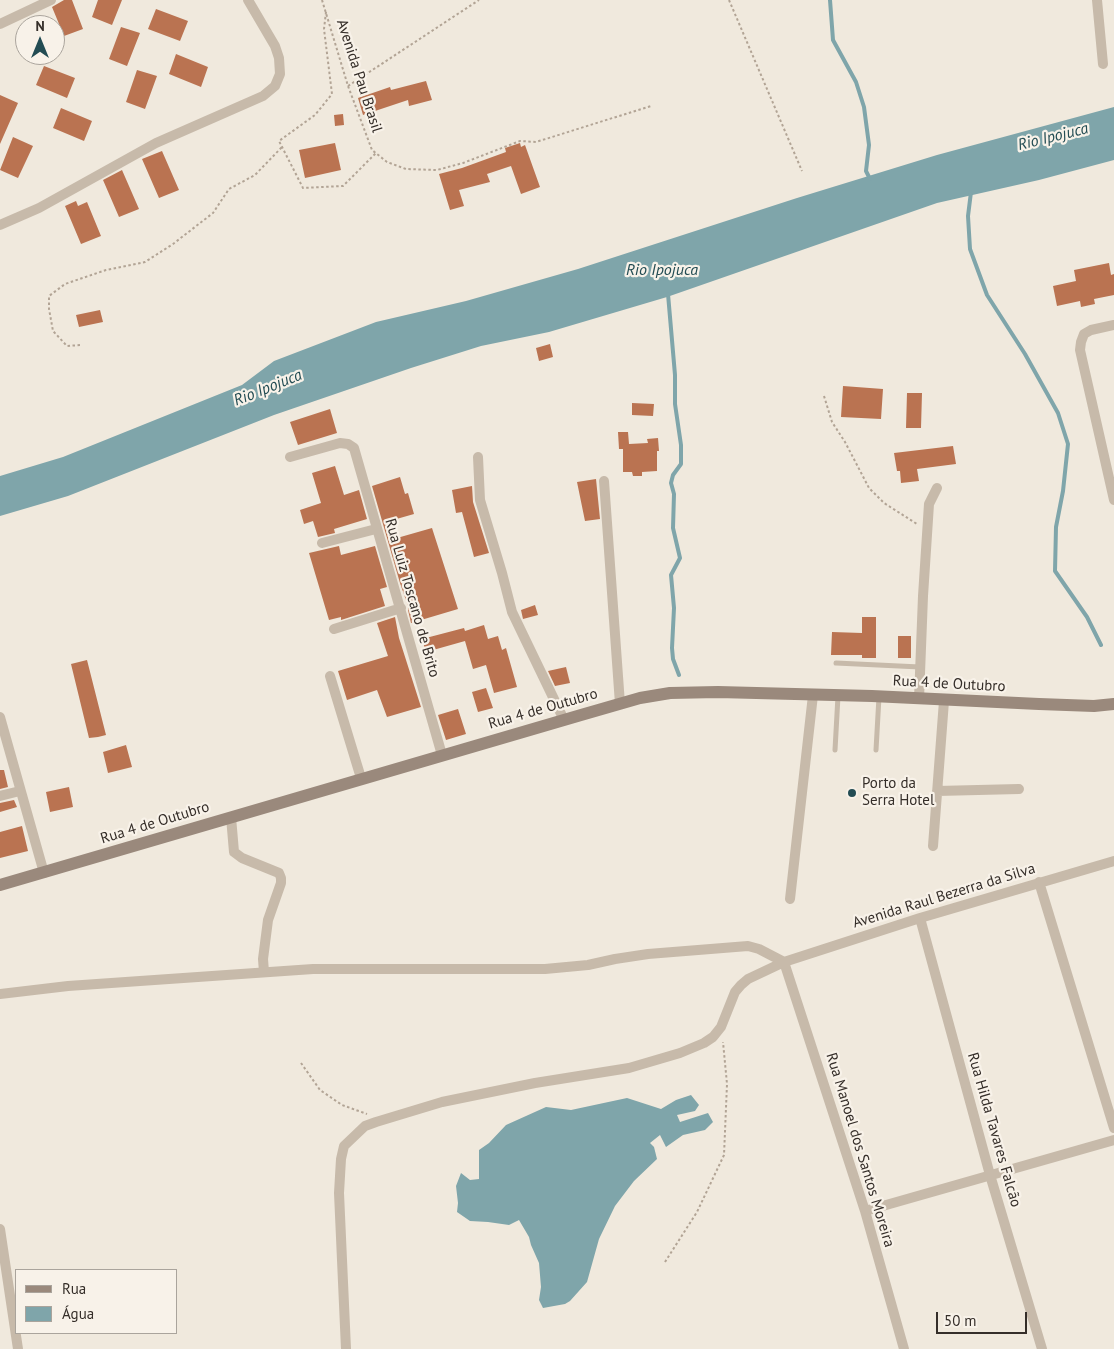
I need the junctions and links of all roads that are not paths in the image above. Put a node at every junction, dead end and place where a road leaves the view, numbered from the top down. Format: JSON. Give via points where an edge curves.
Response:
{"nodes":[{"id":1,"x":52,"y":0,"type":"edge"},
{"id":2,"x":248,"y":0,"type":"edge"},
{"id":3,"x":1097,"y":0,"type":"edge"},
{"id":4,"x":0,"y":24,"type":"edge"},
{"id":5,"x":1103,"y":64,"type":"dead end"},
{"id":6,"x":0,"y":225,"type":"edge"},
{"id":7,"x":1114,"y":326,"type":"edge"},
{"id":8,"x":290,"y":457,"type":"dead end"},
{"id":9,"x":478,"y":457,"type":"dead end"},
{"id":10,"x":604,"y":481,"type":"dead end"},
{"id":11,"x":937,"y":488,"type":"dead end"},
{"id":12,"x":1114,"y":500,"type":"edge"},
{"id":13,"x":376,"y":529,"type":"junction"},
{"id":14,"x":322,"y":543,"type":"dead end"},
{"id":15,"x":401,"y":608,"type":"junction"},
{"id":16,"x":334,"y":629,"type":"dead end"},
{"id":17,"x":836,"y":664,"type":"dead end"},
{"id":18,"x":920,"y":667,"type":"junction"},
{"id":19,"x":330,"y":676,"type":"dead end"},
{"id":20,"x":813,"y":695,"type":"junction"},
{"id":21,"x":838,"y":695,"type":"junction"},
{"id":22,"x":879,"y":697,"type":"junction"},
{"id":23,"x":919,"y":699,"type":"junction"},
{"id":24,"x":944,"y":701,"type":"junction"},
{"id":25,"x":620,"y":704,"type":"junction"},
{"id":26,"x":1114,"y":704,"type":"edge"},
{"id":27,"x":0,"y":717,"type":"edge"},
{"id":28,"x":564,"y":720,"type":"junction"},
{"id":29,"x":835,"y":750,"type":"dead end"},
{"id":30,"x":876,"y":750,"type":"dead end"},
{"id":31,"x":442,"y":755,"type":"junction"},
{"id":32,"x":361,"y":778,"type":"junction"},
{"id":33,"x":1019,"y":789,"type":"dead end"},
{"id":34,"x":20,"y":791,"type":"junction"},
{"id":35,"x":937,"y":791,"type":"junction"},
{"id":36,"x":0,"y":796,"type":"edge"},
{"id":37,"x":231,"y":818,"type":"junction"},
{"id":38,"x":933,"y":846,"type":"dead end"},
{"id":39,"x":1114,"y":861,"type":"edge"},
{"id":40,"x":44,"y":873,"type":"junction"},
{"id":41,"x":1039,"y":882,"type":"junction"},
{"id":42,"x":0,"y":885,"type":"edge"},
{"id":43,"x":790,"y":899,"type":"dead end"},
{"id":44,"x":920,"y":918,"type":"junction"},
{"id":45,"x":784,"y":962,"type":"junction"},
{"id":46,"x":264,"y":972,"type":"junction"},
{"id":47,"x":0,"y":994,"type":"edge"},
{"id":48,"x":1114,"y":1128,"type":"edge"},
{"id":49,"x":1114,"y":1140,"type":"edge"},
{"id":50,"x":990,"y":1175,"type":"junction"},
{"id":51,"x":865,"y":1211,"type":"junction"},
{"id":52,"x":0,"y":1230,"type":"edge"},
{"id":53,"x":15,"y":1329,"type":"edge"},
{"id":54,"x":16,"y":1334,"type":"edge"},
{"id":55,"x":18,"y":1349,"type":"edge"},
{"id":56,"x":346,"y":1349,"type":"edge"},
{"id":57,"x":904,"y":1349,"type":"edge"},
{"id":58,"x":1042,"y":1349,"type":"edge"}],
"edges":[{"from":1,"to":4,"type":"street"},
{"from":2,"to":6,"type":"street","via":[[280,58],[280,74],[275,86],[264,96],[156,143],[62,196]]},
{"from":3,"to":5,"type":"street"},
{"from":7,"to":12,"type":"street","via":[[1084,334],[1080,350]]},
{"from":8,"to":13,"type":"street","name":"Rua Luiz Toscano de Brito","via":[[340,443],[354,448]]},
{"from":9,"to":28,"type":"street","via":[[480,500],[512,612]]},
{"from":10,"to":25,"type":"street"},
{"from":11,"to":18,"type":"street","via":[[929,504]]},
{"from":13,"to":14,"type":"street"},
{"from":13,"to":15,"type":"street","name":"Rua Luiz Toscano de Brito"},
{"from":15,"to":16,"type":"street"},
{"from":15,"to":31,"type":"street","name":"Rua Luiz Toscano de Brito"},
{"from":17,"to":18,"type":"lane"},
{"from":18,"to":23,"type":"street"},
{"from":19,"to":32,"type":"street"},
{"from":20,"to":21,"type":"main road","name":"Rua 4 de Outubro"},
{"from":20,"to":25,"type":"main road","name":"Rua 4 de Outubro","via":[[670,693]]},
{"from":20,"to":43,"type":"street"},
{"from":21,"to":22,"type":"main road","name":"Rua 4 de Outubro"},
{"from":21,"to":29,"type":"lane"},
{"from":22,"to":23,"type":"main road","name":"Rua 4 de Outubro"},
{"from":22,"to":30,"type":"lane"},
{"from":23,"to":24,"type":"main road","name":"Rua 4 de Outubro"},
{"from":24,"to":26,"type":"main road","name":"Rua 4 de Outubro"},
{"from":24,"to":35,"type":"street"},
{"from":25,"to":28,"type":"main road","name":"Rua 4 de Outubro"},
{"from":27,"to":34,"type":"street"},
{"from":28,"to":31,"type":"main road","name":"Rua 4 de Outubro"},
{"from":31,"to":32,"type":"main road","name":"Rua 4 de Outubro"},
{"from":32,"to":37,"type":"main road","name":"Rua 4 de Outubro"},
{"from":33,"to":35,"type":"street"},
{"from":34,"to":36,"type":"street"},
{"from":34,"to":40,"type":"street"},
{"from":35,"to":38,"type":"street"},
{"from":37,"to":40,"type":"main road","name":"Rua 4 de Outubro"},
{"from":37,"to":46,"type":"street","via":[[234,852],[279,873],[281,878],[268,920]]},
{"from":39,"to":41,"type":"street","name":"Avenida Raul Bezerra da Silva"},
{"from":40,"to":42,"type":"main road","name":"Rua 4 de Outubro"},
{"from":41,"to":44,"type":"street","name":"Avenida Raul Bezerra da Silva"},
{"from":41,"to":48,"type":"street"},
{"from":44,"to":45,"type":"street","name":"Avenida Raul Bezerra da Silva"},
{"from":44,"to":50,"type":"street","name":"Rua Hilda Tavares Falcão"},
{"from":45,"to":46,"type":"street","via":[[748,946],[648,954],[545,969]]},
{"from":45,"to":51,"type":"street","name":"Rua Manoel dos Santos Moreira"},
{"from":45,"to":56,"type":"street","name":"Avenida Raul Bezerra da Silva","via":[[741,985],[713,1037],[680,1053],[629,1068],[442,1102],[365,1126],[357,1133],[344,1146],[339,1193]]},
{"from":46,"to":47,"type":"street"},
{"from":49,"to":50,"type":"street"},
{"from":50,"to":51,"type":"street"},
{"from":50,"to":58,"type":"street","name":"Rua Hilda Tavares Falcão"},
{"from":51,"to":57,"type":"street","name":"Rua Manoel dos Santos Moreira"},
{"from":52,"to":53,"type":"street"},
{"from":54,"to":55,"type":"street"}]}
